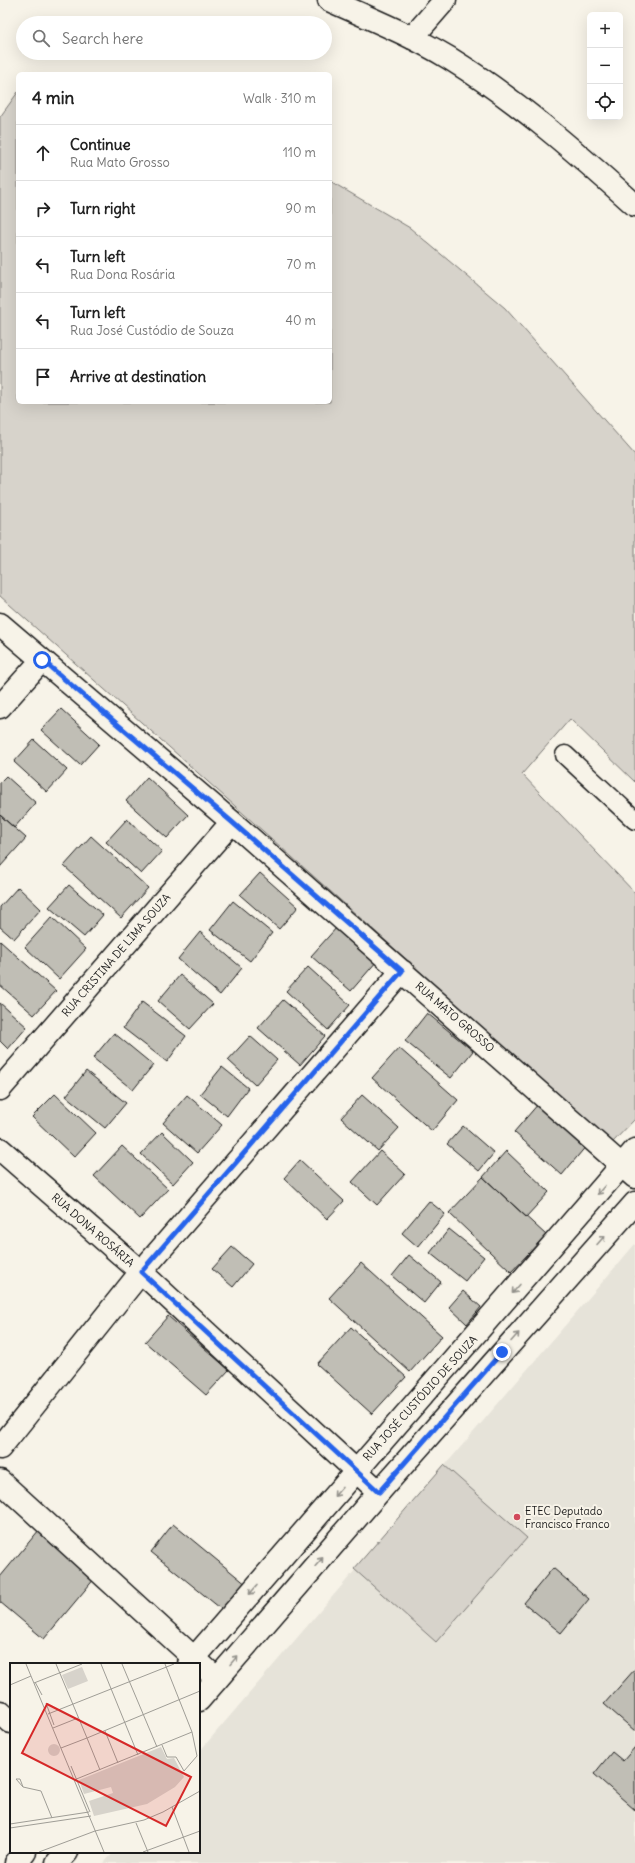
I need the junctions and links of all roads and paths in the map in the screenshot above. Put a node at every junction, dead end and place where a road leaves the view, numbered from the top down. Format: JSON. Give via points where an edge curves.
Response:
{"nodes":[{"id":1,"x":329,"y":0,"type":"edge"},
{"id":2,"x":445,"y":0,"type":"edge"},
{"id":3,"x":412,"y":38,"type":"junction"},
{"id":4,"x":635,"y":205,"type":"edge"},
{"id":5,"x":0,"y":624,"type":"edge"},
{"id":6,"x":42,"y":660,"type":"junction"},
{"id":7,"x":0,"y":706,"type":"edge"},
{"id":8,"x":565,"y":755,"type":"dead end"},
{"id":9,"x":635,"y":820,"type":"edge"},
{"id":10,"x":232,"y":822,"type":"junction"},
{"id":11,"x":402,"y":971,"type":"junction"},
{"id":12,"x":0,"y":1089,"type":"edge"},
{"id":13,"x":0,"y":1149,"type":"edge"},
{"id":14,"x":631,"y":1164,"type":"edge"},
{"id":15,"x":635,"y":1203,"type":"edge"},
{"id":16,"x":141,"y":1272,"type":"junction"},
{"id":17,"x":0,"y":1448,"type":"edge"},
{"id":18,"x":356,"y":1470,"type":"junction"},
{"id":19,"x":0,"y":1481,"type":"edge"},
{"id":20,"x":379,"y":1492,"type":"junction"},
{"id":21,"x":191,"y":1661,"type":"edge"},
{"id":22,"x":200,"y":1667,"type":"edge"},
{"id":23,"x":217,"y":1679,"type":"junction"},
{"id":24,"x":200,"y":1699,"type":"edge"},
{"id":25,"x":0,"y":1712,"type":"edge"},
{"id":26,"x":10,"y":1721,"type":"edge"},
{"id":27,"x":24,"y":1853,"type":"edge"},
{"id":28,"x":65,"y":1853,"type":"edge"},
{"id":29,"x":16,"y":1863,"type":"edge"},
{"id":30,"x":57,"y":1863,"type":"edge"}],
"edges":[{"from":1,"to":3,"type":"street"},
{"from":2,"to":3,"type":"street"},
{"from":3,"to":4,"type":"street","via":[[507,96]]},
{"from":5,"to":6,"type":"street","name":"RUA MATO GROSSO"},
{"from":6,"to":7,"type":"street"},
{"from":6,"to":10,"type":"street","name":"RUA MATO GROSSO"},
{"from":8,"to":9,"type":"lane"},
{"from":10,"to":11,"type":"street","name":"RUA MATO GROSSO"},
{"from":10,"to":12,"type":"street","name":"RUA CRISTINA DE LIMA SOUZA"},
{"from":11,"to":14,"type":"street","name":"RUA MATO GROSSO"},
{"from":11,"to":16,"type":"street"},
{"from":13,"to":16,"type":"street","name":"RUA DONA ROSÁRIA"},
{"from":14,"to":18,"type":"street","name":"RUA JOSÉ CUSTÓDIO DE SOUZA","one_way":true},
{"from":20,"to":15,"type":"street","one_way":true},
{"from":16,"to":17,"type":"street"},
{"from":16,"to":18,"type":"street","name":"RUA DONA ROSÁRIA"},
{"from":18,"to":20,"type":"street","name":"RUA DONA ROSÁRIA"},
{"from":18,"to":21,"type":"street","name":"RUA JOSÉ CUSTÓDIO DE SOUZA","one_way":true},
{"from":19,"to":21,"type":"street"},
{"from":23,"to":20,"type":"street","one_way":true},
{"from":22,"to":23,"type":"street"},
{"from":23,"to":24,"type":"street"},
{"from":25,"to":26,"type":"street"},
{"from":27,"to":29,"type":"street"},
{"from":28,"to":30,"type":"street"}]}
